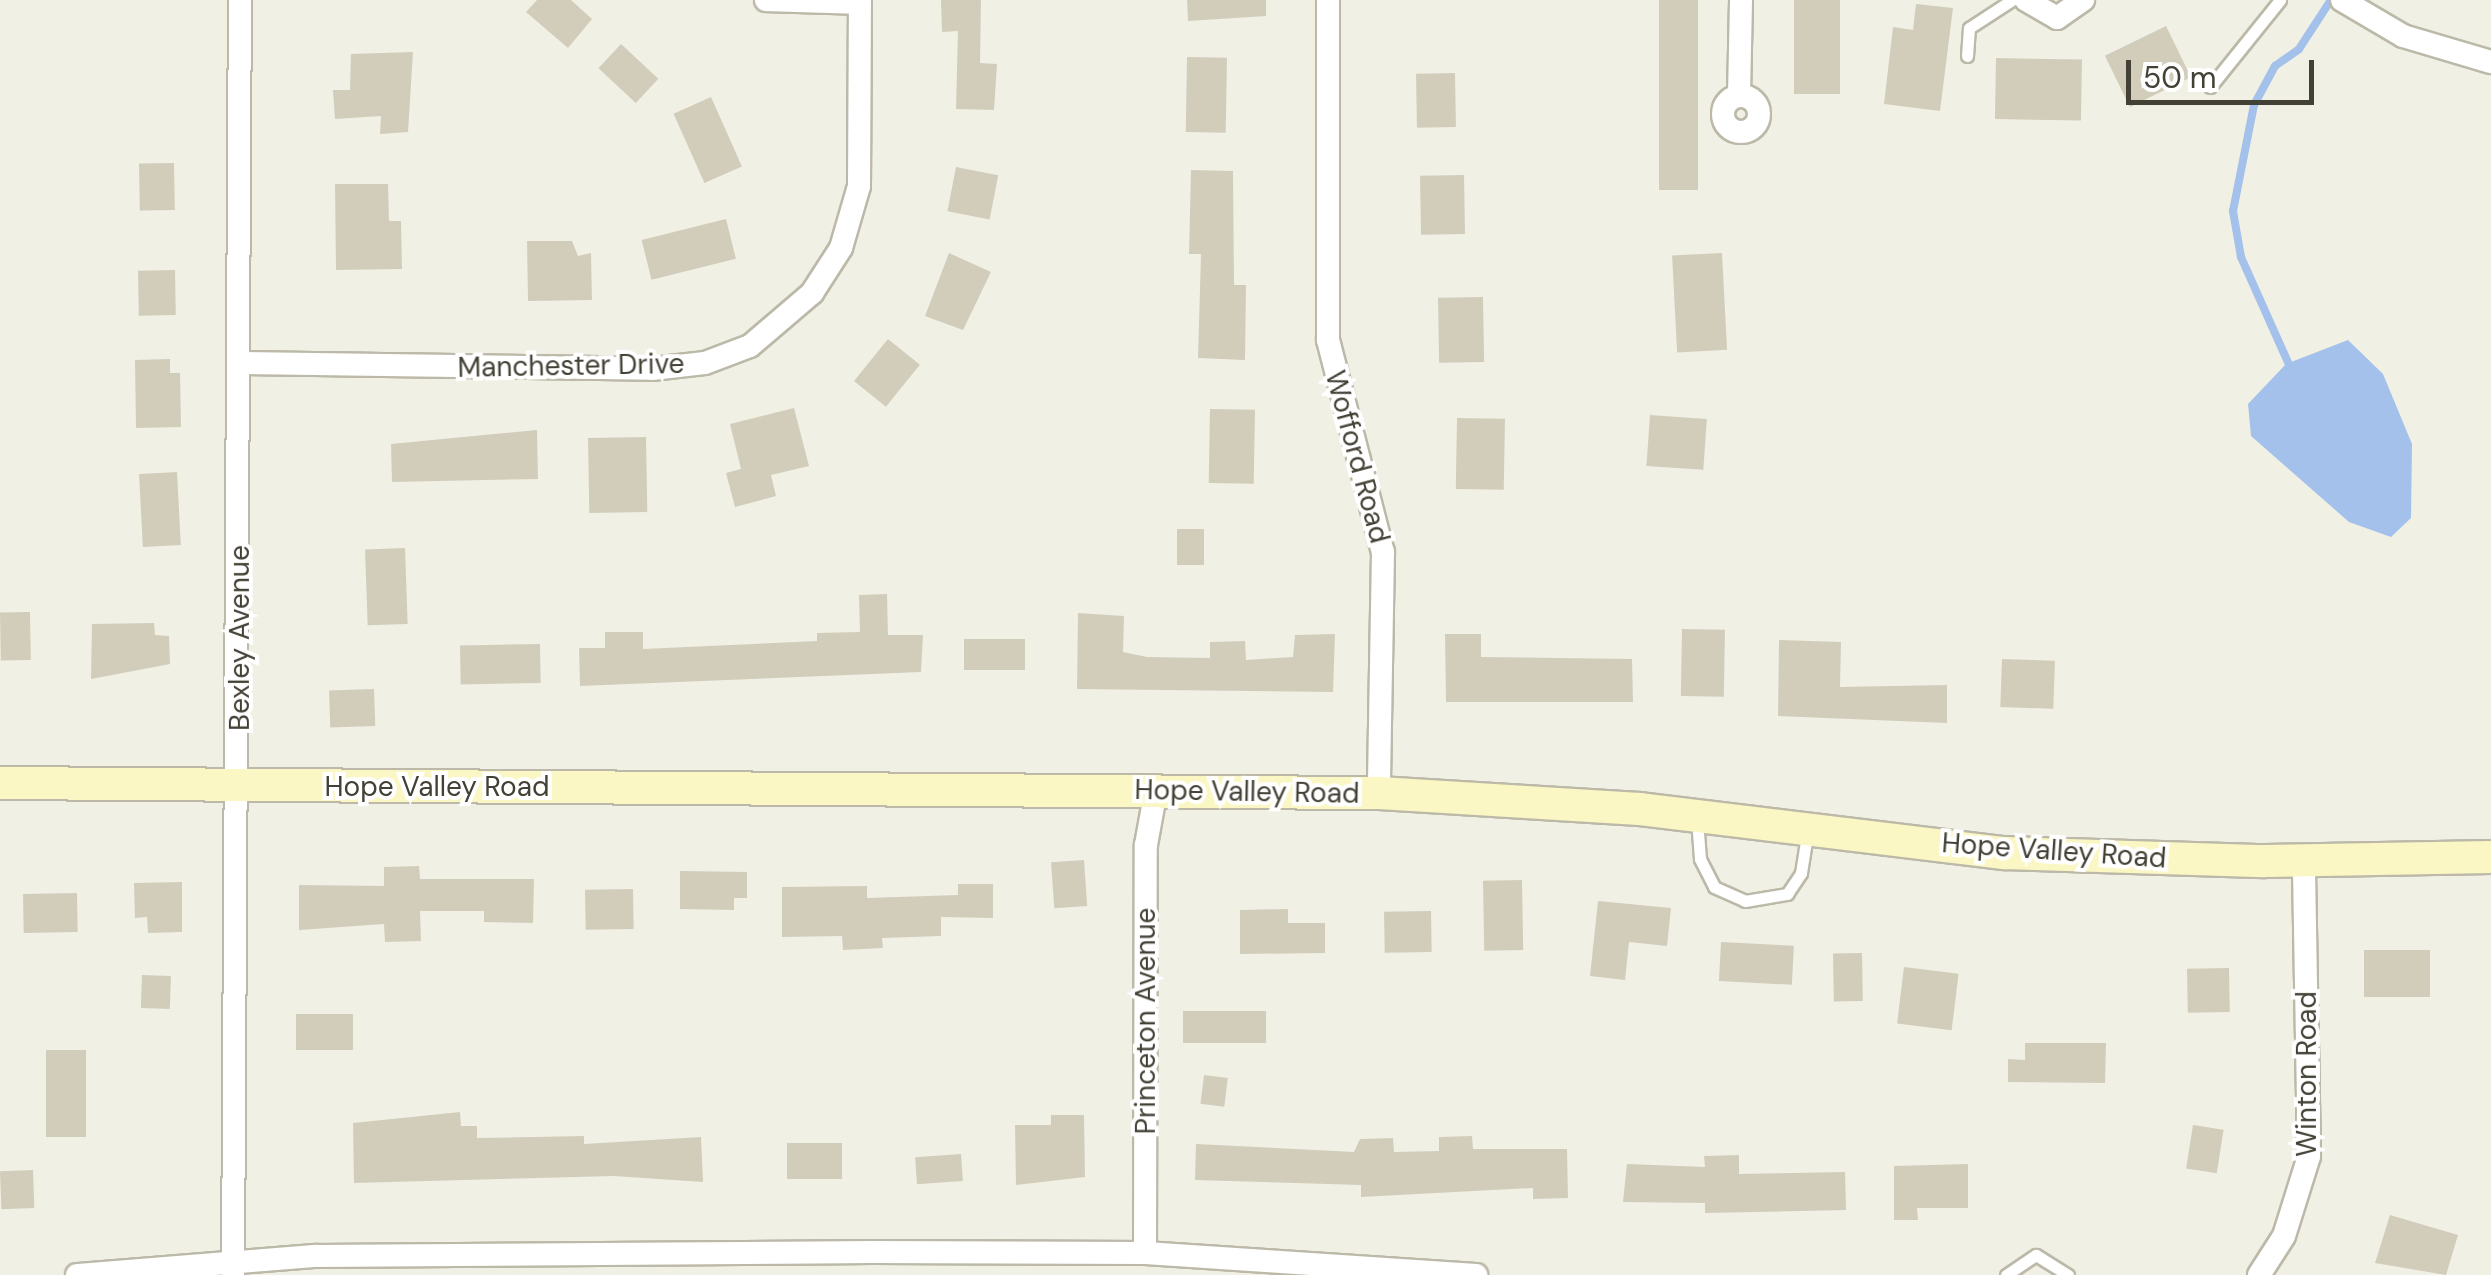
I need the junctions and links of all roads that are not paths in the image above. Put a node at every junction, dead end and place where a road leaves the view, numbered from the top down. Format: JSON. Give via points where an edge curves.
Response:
{"nodes":[{"id":1,"x":240,"y":0,"type":"edge"},
{"id":2,"x":766,"y":0,"type":"edge"},
{"id":3,"x":1328,"y":0,"type":"edge"},
{"id":4,"x":1741,"y":0,"type":"edge"},
{"id":5,"x":2012,"y":0,"type":"edge"},
{"id":6,"x":2026,"y":0,"type":"edge"},
{"id":7,"x":2083,"y":0,"type":"edge"},
{"id":8,"x":2280,"y":0,"type":"edge"},
{"id":9,"x":2342,"y":0,"type":"edge"},
{"id":10,"x":860,"y":1,"type":"edge"},
{"id":11,"x":1966,"y":56,"type":"dead end"},
{"id":12,"x":2491,"y":62,"type":"edge"},
{"id":13,"x":2210,"y":87,"type":"dead end"},
{"id":14,"x":1739,"y":96,"type":"dead end"},
{"id":15,"x":242,"y":363,"type":"junction"},
{"id":16,"x":0,"y":783,"type":"edge"},
{"id":17,"x":239,"y":786,"type":"junction"},
{"id":18,"x":1156,"y":790,"type":"junction"},
{"id":19,"x":1378,"y":793,"type":"junction"},
{"id":20,"x":1697,"y":815,"type":"junction"},
{"id":21,"x":1808,"y":829,"type":"junction"},
{"id":22,"x":2491,"y":857,"type":"edge"},
{"id":23,"x":2304,"y":861,"type":"junction"},
{"id":24,"x":1145,"y":1253,"type":"junction"},
{"id":25,"x":233,"y":1266,"type":"edge"},
{"id":26,"x":77,"y":1275,"type":"edge"},
{"id":27,"x":1476,"y":1275,"type":"edge"},
{"id":28,"x":2006,"y":1275,"type":"edge"},
{"id":29,"x":2068,"y":1275,"type":"edge"},
{"id":30,"x":2259,"y":1275,"type":"edge"}],
"edges":[{"from":1,"to":15,"type":"street","name":"Bexley Avenue"},
{"from":2,"to":10,"type":"street"},
{"from":3,"to":19,"type":"street","name":"Wofford Road","via":[[1328,340],[1383,552]]},
{"from":4,"to":14,"type":"street"},
{"from":5,"to":11,"type":"lane","via":[[1970,28]]},
{"from":6,"to":7,"type":"street","via":[[2057,18]]},
{"from":8,"to":13,"type":"lane"},
{"from":9,"to":12,"type":"street","via":[[2403,36]]},
{"from":10,"to":15,"type":"street","name":"Manchester Drive","via":[[859,186],[841,248],[802,304],[750,346],[705,363],[652,370]]},
{"from":15,"to":17,"type":"street","name":"Bexley Avenue"},
{"from":16,"to":17,"type":"main road","name":"Hope Valley Road"},
{"from":17,"to":18,"type":"main road","name":"Hope Valley Road"},
{"from":17,"to":25,"type":"street","name":"Bexley Avenue"},
{"from":18,"to":19,"type":"main road","name":"Hope Valley Road"},
{"from":18,"to":24,"type":"street","name":"Princeton Avenue","via":[[1146,845]]},
{"from":19,"to":20,"type":"main road","name":"Hope Valley Road"},
{"from":20,"to":21,"type":"main road","name":"Hope Valley Road"},
{"from":20,"to":21,"type":"lane","via":[[1700,859],[1714,887],[1745,902],[1787,894],[1801,873]]},
{"from":21,"to":23,"type":"main road","name":"Hope Valley Road","via":[[2004,853]]},
{"from":22,"to":23,"type":"main road","name":"Hope Valley Road"},
{"from":23,"to":30,"type":"street","name":"Winton Road","via":[[2309,1156],[2284,1236]]},
{"from":24,"to":25,"type":"street"},
{"from":24,"to":27,"type":"street"},
{"from":25,"to":26,"type":"street"},
{"from":28,"to":29,"type":"lane","via":[[2036,1255]]}]}
